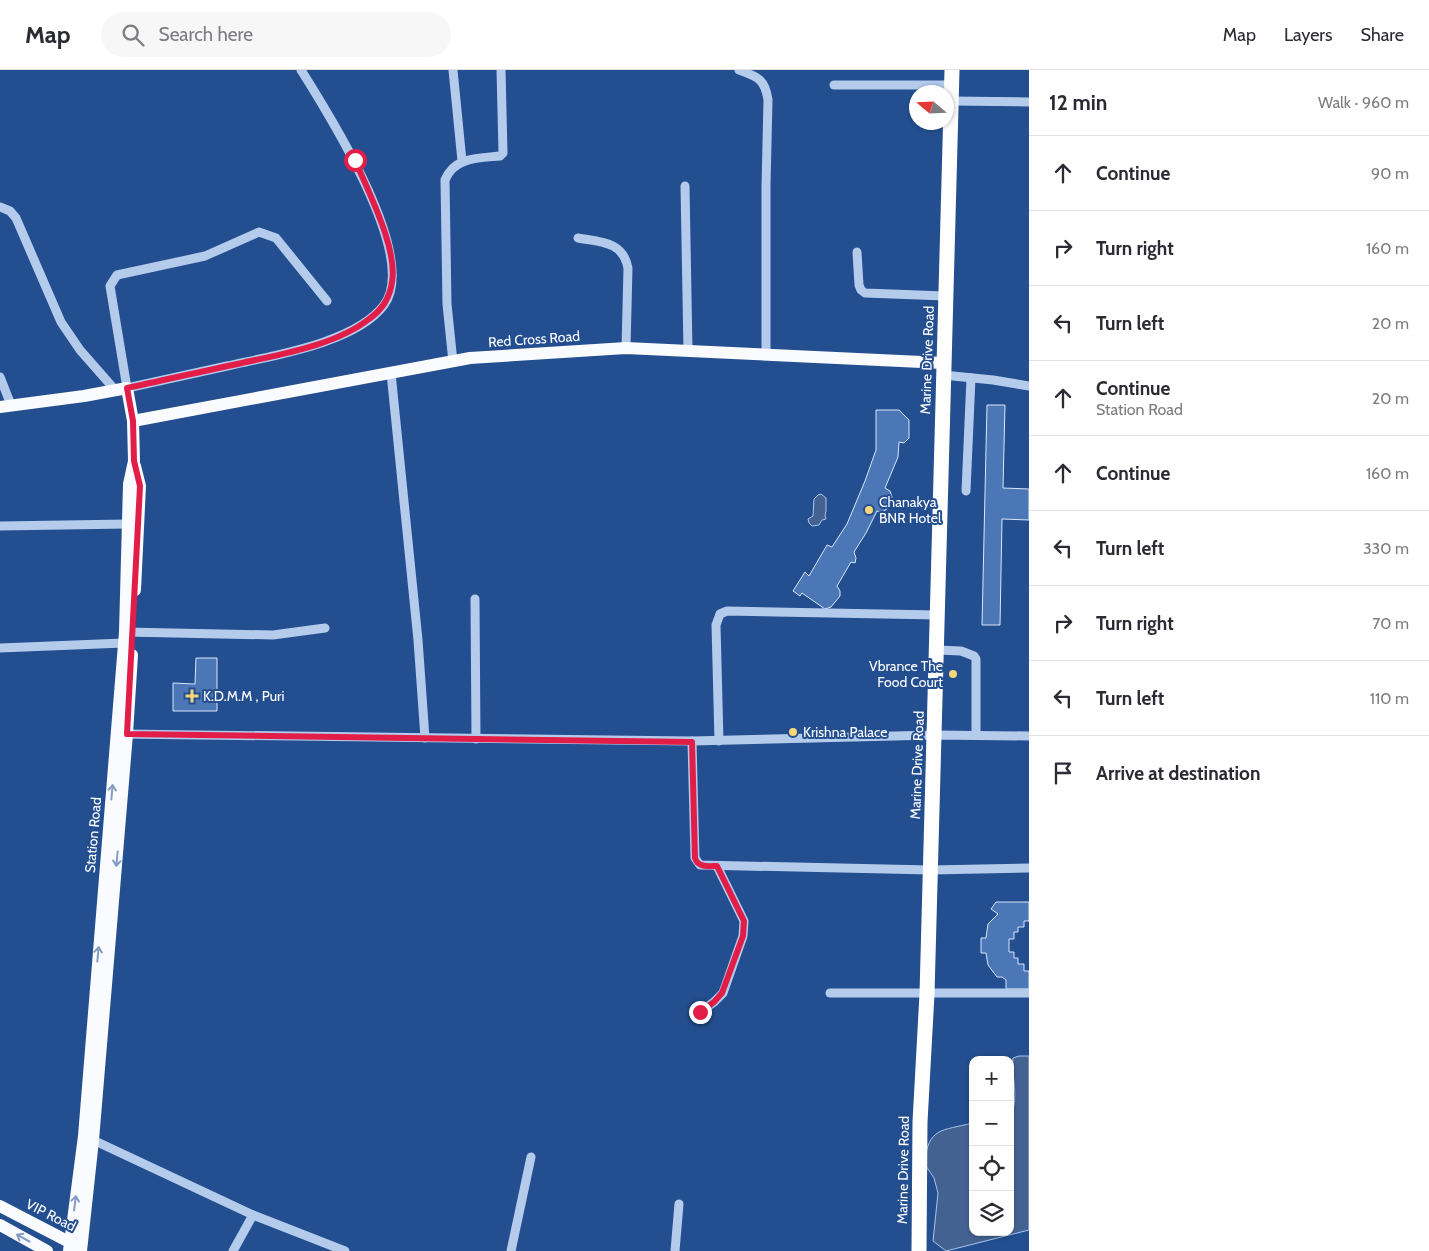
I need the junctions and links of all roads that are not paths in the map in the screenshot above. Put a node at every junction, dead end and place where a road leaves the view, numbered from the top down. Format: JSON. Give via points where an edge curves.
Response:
{"nodes":[{"id":1,"x":300,"y":70,"type":"edge"},
{"id":2,"x":453,"y":70,"type":"edge"},
{"id":3,"x":501,"y":70,"type":"edge"},
{"id":4,"x":739,"y":70,"type":"edge"},
{"id":5,"x":952,"y":77,"type":"edge"},
{"id":6,"x":834,"y":85,"type":"dead end"},
{"id":7,"x":954,"y":101,"type":"edge"},
{"id":8,"x":1029,"y":102,"type":"edge"},
{"id":9,"x":950,"y":130,"type":"edge"},
{"id":10,"x":462,"y":161,"type":"junction"},
{"id":11,"x":685,"y":186,"type":"dead end"},
{"id":12,"x":0,"y":207,"type":"edge"},
{"id":13,"x":578,"y":238,"type":"dead end"},
{"id":14,"x":856,"y":252,"type":"dead end"},
{"id":15,"x":946,"y":296,"type":"junction"},
{"id":16,"x":327,"y":300,"type":"dead end"},
{"id":17,"x":626,"y":348,"type":"junction"},
{"id":18,"x":688,"y":351,"type":"junction"},
{"id":19,"x":766,"y":354,"type":"junction"},
{"id":20,"x":452,"y":362,"type":"junction"},
{"id":21,"x":943,"y":369,"type":"junction"},
{"id":22,"x":391,"y":373,"type":"junction"},
{"id":23,"x":0,"y":377,"type":"edge"},
{"id":24,"x":971,"y":378,"type":"junction"},
{"id":25,"x":1029,"y":386,"type":"edge"},
{"id":26,"x":121,"y":390,"type":"junction"},
{"id":27,"x":6,"y":406,"type":"edge"},
{"id":28,"x":133,"y":421,"type":"junction"},
{"id":29,"x":134,"y":461,"type":"junction"},
{"id":30,"x":966,"y":491,"type":"dead end"},
{"id":31,"x":128,"y":524,"type":"junction"},
{"id":32,"x":0,"y":526,"type":"edge"},
{"id":33,"x":475,"y":599,"type":"dead end"},
{"id":34,"x":937,"y":615,"type":"junction"},
{"id":35,"x":325,"y":628,"type":"dead end"},
{"id":36,"x":127,"y":636,"type":"junction"},
{"id":37,"x":0,"y":648,"type":"edge"},
{"id":38,"x":937,"y":650,"type":"junction"},
{"id":39,"x":122,"y":734,"type":"junction"},
{"id":40,"x":935,"y":735,"type":"junction"},
{"id":41,"x":976,"y":736,"type":"junction"},
{"id":42,"x":1029,"y":736,"type":"edge"},
{"id":43,"x":425,"y":738,"type":"junction"},
{"id":44,"x":476,"y":739,"type":"junction"},
{"id":45,"x":719,"y":741,"type":"junction"},
{"id":46,"x":692,"y":742,"type":"junction"},
{"id":47,"x":717,"y":866,"type":"junction"},
{"id":48,"x":1029,"y":868,"type":"edge"},
{"id":49,"x":931,"y":870,"type":"junction"},
{"id":50,"x":830,"y":992,"type":"dead end"},
{"id":51,"x":1029,"y":993,"type":"edge"},
{"id":52,"x":928,"y":994,"type":"junction"},
{"id":53,"x":700,"y":1012,"type":"dead end"},
{"id":54,"x":93,"y":1140,"type":"junction"},
{"id":55,"x":531,"y":1157,"type":"dead end"},
{"id":56,"x":679,"y":1204,"type":"dead end"},
{"id":57,"x":0,"y":1206,"type":"edge"},
{"id":58,"x":253,"y":1215,"type":"junction"},
{"id":59,"x":0,"y":1225,"type":"edge"},
{"id":60,"x":78,"y":1248,"type":"edge"},
{"id":61,"x":47,"y":1251,"type":"edge"},
{"id":62,"x":233,"y":1251,"type":"edge"},
{"id":63,"x":345,"y":1251,"type":"edge"},
{"id":64,"x":511,"y":1251,"type":"edge"},
{"id":65,"x":675,"y":1251,"type":"edge"},
{"id":66,"x":919,"y":1251,"type":"edge"}],
"edges":[{"from":1,"to":26,"type":"street","via":[[355,160],[378,216],[391,256],[392,281],[385,304],[356,328],[306,349]]},
{"from":2,"to":10,"type":"street"},
{"from":3,"to":10,"type":"street","via":[[503,153]]},
{"from":4,"to":19,"type":"street","via":[[760,80],[766,87],[768,100]]},
{"from":5,"to":6,"type":"street"},
{"from":7,"to":8,"type":"street"},
{"from":9,"to":15,"type":"highway","name":"Marine Drive Road"},
{"from":10,"to":20,"type":"street","via":[[448,173],[444,187]]},
{"from":11,"to":18,"type":"street"},
{"from":12,"to":26,"type":"street","via":[[16,218],[61,322],[80,350]]},
{"from":13,"to":17,"type":"street","via":[[607,243],[621,250],[626,258]]},
{"from":14,"to":15,"type":"street","via":[[859,285],[865,293]]},
{"from":15,"to":21,"type":"highway","name":"Marine Drive Road"},
{"from":16,"to":26,"type":"street","via":[[276,238],[259,232],[205,256],[117,275],[110,286]]},
{"from":17,"to":18,"type":"main road","name":"Red Cross Road"},
{"from":17,"to":20,"type":"main road","name":"Red Cross Road","via":[[470,358]]},
{"from":18,"to":19,"type":"main road","name":"Red Cross Road"},
{"from":19,"to":21,"type":"main road","name":"Red Cross Road"},
{"from":20,"to":22,"type":"main road","name":"Red Cross Road"},
{"from":21,"to":24,"type":"street"},
{"from":21,"to":34,"type":"highway","name":"Marine Drive Road"},
{"from":22,"to":28,"type":"main road","name":"Red Cross Road"},
{"from":22,"to":43,"type":"street"},
{"from":23,"to":27,"type":"street"},
{"from":24,"to":25,"type":"street"},
{"from":24,"to":30,"type":"street"},
{"from":26,"to":27,"type":"main road"},
{"from":26,"to":28,"type":"main road","name":"Station Road"},
{"from":28,"to":29,"type":"main road","name":"Station Road"},
{"from":29,"to":31,"type":"main road","name":"Station Road","via":[[129,484]]},
{"from":29,"to":36,"type":"main road","via":[[140,486]]},
{"from":31,"to":32,"type":"street"},
{"from":31,"to":36,"type":"main road","name":"Station Road"},
{"from":33,"to":44,"type":"street"},
{"from":34,"to":38,"type":"highway","name":"Marine Drive Road"},
{"from":34,"to":45,"type":"street","via":[[727,611],[720,614],[716,625]]},
{"from":35,"to":36,"type":"street","via":[[273,634]]},
{"from":36,"to":37,"type":"street"},
{"from":36,"to":39,"type":"main road","name":"Station Road"},
{"from":38,"to":40,"type":"highway","name":"Marine Drive Road"},
{"from":38,"to":41,"type":"street","via":[[961,652],[976,659]]},
{"from":39,"to":43,"type":"street"},
{"from":39,"to":54,"type":"main road","one_way":true},
{"from":60,"to":39,"type":"main road","name":"Station Road","one_way":true,"via":[[84,1136]]},
{"from":40,"to":41,"type":"street"},
{"from":40,"to":45,"type":"street"},
{"from":40,"to":49,"type":"highway","name":"Marine Drive Road"},
{"from":41,"to":42,"type":"street"},
{"from":43,"to":44,"type":"street"},
{"from":44,"to":46,"type":"street"},
{"from":45,"to":46,"type":"street"},
{"from":46,"to":47,"type":"street","via":[[695,858],[700,865]]},
{"from":47,"to":49,"type":"street"},
{"from":47,"to":53,"type":"street","via":[[744,921],[743,936],[722,993]]},
{"from":48,"to":49,"type":"street"},
{"from":49,"to":52,"type":"highway","name":"Marine Drive Road"},
{"from":50,"to":52,"type":"street"},
{"from":51,"to":52,"type":"street"},
{"from":52,"to":66,"type":"highway","name":"Marine Drive Road","via":[[920,1122]]},
{"from":54,"to":58,"type":"street"},
{"from":54,"to":60,"type":"main road"},
{"from":55,"to":64,"type":"street"},
{"from":56,"to":65,"type":"street"},
{"from":57,"to":60,"type":"main road","name":"VIP Road"},
{"from":58,"to":62,"type":"street"},
{"from":58,"to":63,"type":"street"},
{"from":61,"to":59,"type":"main road","one_way":true}]}
